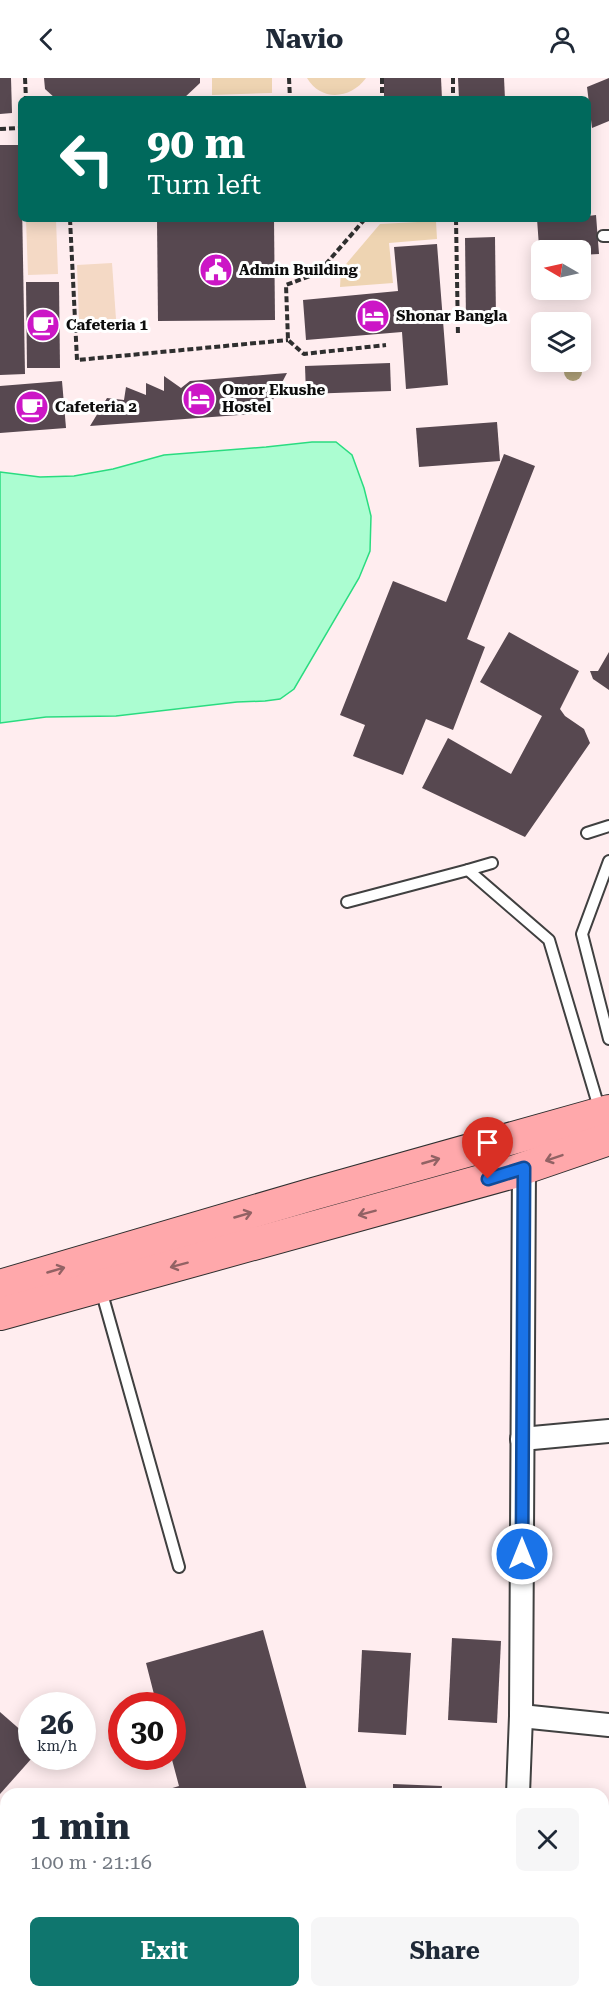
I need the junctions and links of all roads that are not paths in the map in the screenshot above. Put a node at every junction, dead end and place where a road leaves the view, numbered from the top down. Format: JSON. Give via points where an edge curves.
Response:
{"nodes":[{"id":1,"x":609,"y":826,"type":"edge"},
{"id":2,"x":587,"y":833,"type":"dead end"},
{"id":3,"x":609,"y":861,"type":"edge"},
{"id":4,"x":492,"y":863,"type":"dead end"},
{"id":5,"x":468,"y":870,"type":"junction"},
{"id":6,"x":347,"y":902,"type":"dead end"},
{"id":7,"x":609,"y":1039,"type":"edge"},
{"id":8,"x":607,"y":1126,"type":"edge"},
{"id":9,"x":524,"y":1168,"type":"junction"},
{"id":10,"x":0,"y":1286,"type":"edge"},
{"id":11,"x":100,"y":1286,"type":"junction"},
{"id":12,"x":0,"y":1314,"type":"edge"},
{"id":13,"x":609,"y":1431,"type":"edge"},
{"id":14,"x":522,"y":1439,"type":"junction"},
{"id":15,"x":179,"y":1567,"type":"dead end"},
{"id":16,"x":521,"y":1716,"type":"junction"},
{"id":17,"x":609,"y":1725,"type":"edge"},
{"id":18,"x":518,"y":1788,"type":"edge"}],
"edges":[{"from":1,"to":2,"type":"lane"},
{"from":3,"to":7,"type":"lane","via":[[582,934]]},
{"from":4,"to":5,"type":"lane"},
{"from":5,"to":6,"type":"lane"},
{"from":5,"to":8,"type":"lane","via":[[549,939]]},
{"from":8,"to":9,"type":"street","one_way":true},
{"from":10,"to":8,"type":"street","one_way":true,"via":[[325,1191]]},
{"from":9,"to":11,"type":"street","one_way":true},
{"from":9,"to":14,"type":"street"},
{"from":11,"to":12,"type":"street"},
{"from":11,"to":15,"type":"lane"},
{"from":13,"to":14,"type":"street"},
{"from":14,"to":16,"type":"street"},
{"from":16,"to":17,"type":"street"},
{"from":16,"to":18,"type":"street"}]}
